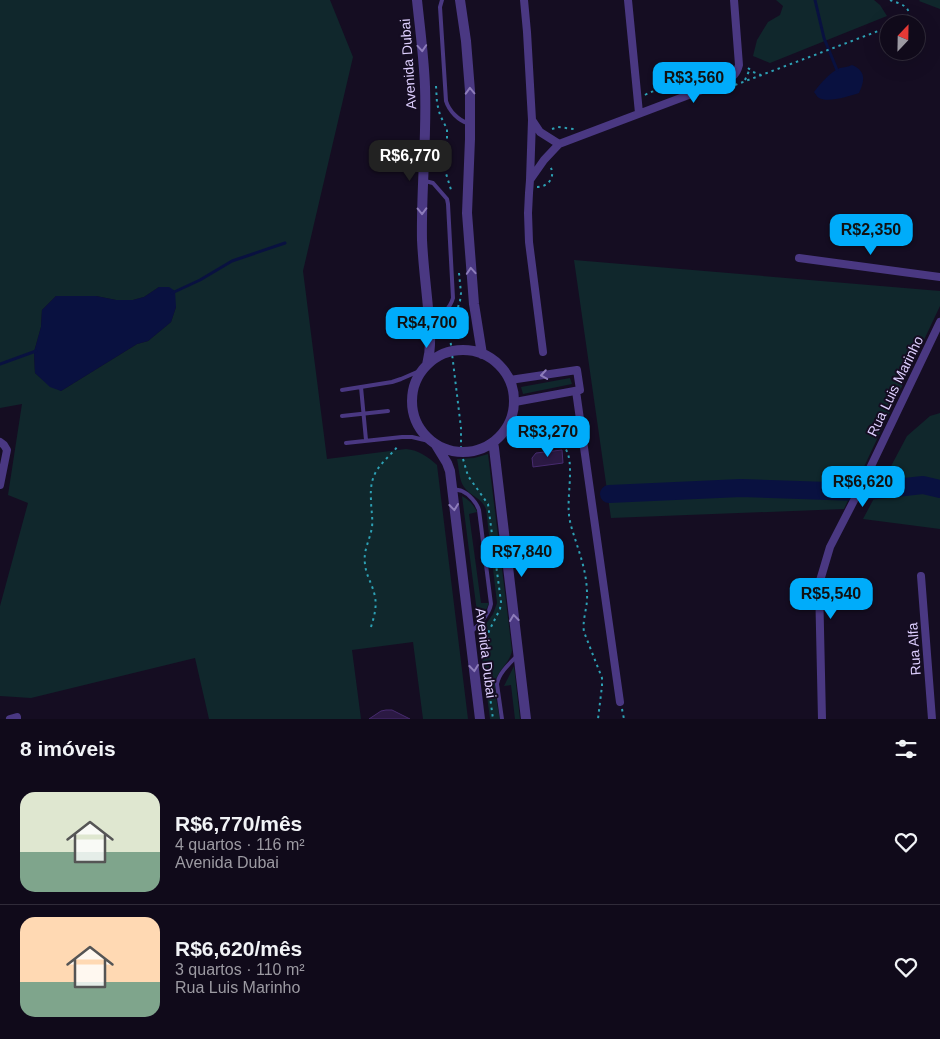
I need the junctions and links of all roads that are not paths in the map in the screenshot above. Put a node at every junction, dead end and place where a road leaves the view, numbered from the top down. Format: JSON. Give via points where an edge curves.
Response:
{"nodes":[{"id":1,"x":417,"y":0,"type":"edge"},
{"id":2,"x":442,"y":0,"type":"edge"},
{"id":3,"x":460,"y":0,"type":"edge"},
{"id":4,"x":524,"y":0,"type":"edge"},
{"id":5,"x":628,"y":0,"type":"edge"},
{"id":6,"x":734,"y":0,"type":"edge"},
{"id":7,"x":639,"y":113,"type":"junction"},
{"id":8,"x":532,"y":120,"type":"junction"},
{"id":9,"x":470,"y":124,"type":"junction"},
{"id":10,"x":559,"y":144,"type":"junction"},
{"id":11,"x":423,"y":180,"type":"junction"},
{"id":12,"x":530,"y":180,"type":"junction"},
{"id":13,"x":799,"y":258,"type":"dead end"},
{"id":14,"x":940,"y":277,"type":"edge"},
{"id":15,"x":940,"y":322,"type":"edge"},
{"id":16,"x":430,"y":326,"type":"junction"},
{"id":17,"x":543,"y":352,"type":"dead end"},
{"id":18,"x":482,"y":354,"type":"junction"},
{"id":19,"x":426,"y":367,"type":"junction"},
{"id":20,"x":510,"y":380,"type":"junction"},
{"id":21,"x":361,"y":387,"type":"junction"},
{"id":22,"x":342,"y":390,"type":"dead end"},
{"id":23,"x":576,"y":391,"type":"junction"},
{"id":24,"x":515,"y":402,"type":"junction"},
{"id":25,"x":388,"y":410,"type":"dead end"},
{"id":26,"x":364,"y":413,"type":"junction"},
{"id":27,"x":342,"y":416,"type":"dead end"},
{"id":28,"x":366,"y":440,"type":"junction"},
{"id":29,"x":0,"y":442,"type":"edge"},
{"id":30,"x":346,"y":442,"type":"dead end"},
{"id":31,"x":434,"y":443,"type":"junction"},
{"id":32,"x":493,"y":443,"type":"junction"},
{"id":33,"x":0,"y":485,"type":"edge"},
{"id":34,"x":452,"y":488,"type":"junction"},
{"id":35,"x":921,"y":576,"type":"dead end"},
{"id":36,"x":470,"y":634,"type":"junction"},
{"id":37,"x":519,"y":654,"type":"junction"},
{"id":38,"x":620,"y":702,"type":"dead end"},
{"id":39,"x":10,"y":719,"type":"edge"},
{"id":40,"x":17,"y":719,"type":"edge"},
{"id":41,"x":480,"y":719,"type":"edge"},
{"id":42,"x":502,"y":719,"type":"edge"},
{"id":43,"x":526,"y":719,"type":"edge"},
{"id":44,"x":822,"y":719,"type":"edge"},
{"id":45,"x":932,"y":719,"type":"edge"}],
"edges":[{"from":1,"to":11,"type":"street","name":"Avenida Dubai","one_way":true,"via":[[425,88]]},
{"from":2,"to":9,"type":"lane","via":[[447,106],[461,121]]},
{"from":9,"to":3,"type":"street","one_way":true,"via":[[466,41]]},
{"from":4,"to":8,"type":"street"},
{"from":5,"to":7,"type":"street"},
{"from":6,"to":7,"type":"street","via":[[740,54],[737,73],[723,82]]},
{"from":7,"to":10,"type":"street"},
{"from":8,"to":10,"type":"street","via":[[540,132]]},
{"from":8,"to":12,"type":"street"},
{"from":18,"to":9,"type":"street","one_way":true,"via":[[474,304],[467,213]]},
{"from":10,"to":12,"type":"street"},
{"from":11,"to":16,"type":"street","name":"Avenida Dubai","one_way":true,"via":[[423,255]]},
{"from":11,"to":16,"type":"lane","via":[[433,183],[447,199],[453,298],[440,318]]},
{"from":12,"to":17,"type":"street","via":[[529,242]]},
{"from":13,"to":14,"type":"street"},
{"from":15,"to":44,"type":"street","name":"Rua Luis Marinho","via":[[830,547],[819,584]]},
{"from":16,"to":19,"type":"street","name":"Avenida Dubai","via":[[431,351]]},
{"from":18,"to":19,"type":"street","via":[[452,351],[439,356]]},
{"from":18,"to":20,"type":"street","via":[[503,369]]},
{"from":19,"to":21,"type":"lane","via":[[392,382]]},
{"from":19,"to":31,"type":"street","name":"Avenida Dubai","via":[[415,384],[412,405],[417,424]]},
{"from":23,"to":20,"type":"street","one_way":true,"via":[[580,390],[577,370]]},
{"from":20,"to":24,"type":"street"},
{"from":21,"to":22,"type":"lane"},
{"from":21,"to":26,"type":"lane"},
{"from":23,"to":24,"type":"street"},
{"from":23,"to":38,"type":"street"},
{"from":24,"to":32,"type":"street","via":[[509,425]]},
{"from":25,"to":26,"type":"lane"},
{"from":26,"to":27,"type":"lane"},
{"from":26,"to":28,"type":"lane"},
{"from":28,"to":30,"type":"lane"},
{"from":28,"to":31,"type":"lane","via":[[402,436]]},
{"from":29,"to":33,"type":"street","via":[[7,450]]},
{"from":31,"to":32,"type":"street","via":[[461,452]]},
{"from":31,"to":34,"type":"street","name":"Avenida Dubai","via":[[448,463]]},
{"from":37,"to":32,"type":"street","one_way":true},
{"from":34,"to":36,"type":"street","name":"Avenida Dubai","one_way":true},
{"from":34,"to":36,"type":"lane","via":[[463,491],[478,506],[491,604],[490,610]]},
{"from":35,"to":45,"type":"street","name":"Rua Alfa"},
{"from":36,"to":41,"type":"street","name":"Avenida Dubai","one_way":true},
{"from":37,"to":42,"type":"lane","via":[[498,679]]},
{"from":37,"to":43,"type":"street"},
{"from":39,"to":40,"type":"street"}]}
